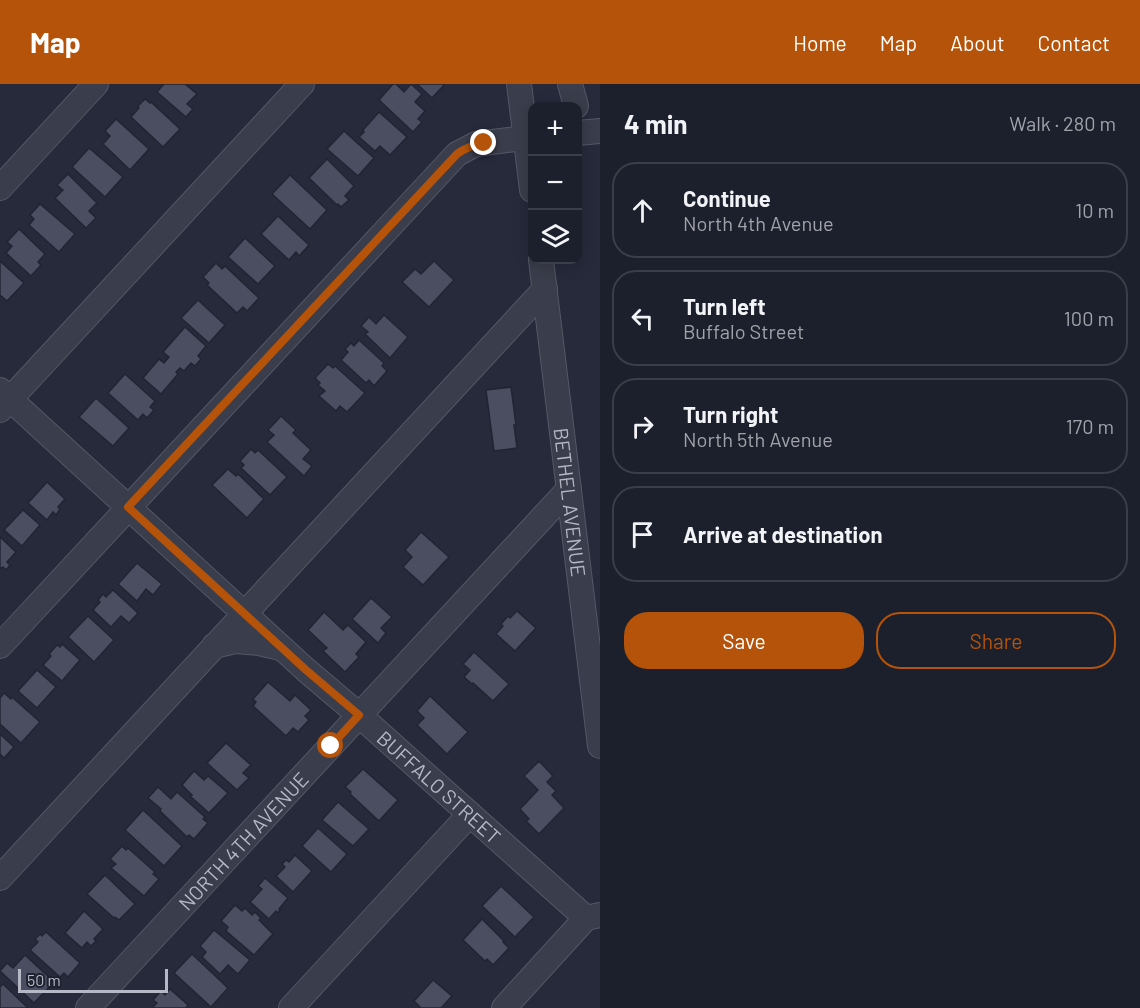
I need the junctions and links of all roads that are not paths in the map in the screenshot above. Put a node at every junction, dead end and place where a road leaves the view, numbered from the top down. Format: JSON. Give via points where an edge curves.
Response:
{"nodes":[{"id":1,"x":96,"y":84,"type":"edge"},
{"id":2,"x":302,"y":84,"type":"edge"},
{"id":3,"x":519,"y":84,"type":"edge"},
{"id":4,"x":570,"y":84,"type":"edge"},
{"id":5,"x":575,"y":102,"type":"edge"},
{"id":6,"x":528,"y":132,"type":"edge"},
{"id":7,"x":528,"y":137,"type":"edge"},
{"id":8,"x":0,"y":188,"type":"edge"},
{"id":9,"x":541,"y":264,"type":"edge"},
{"id":10,"x":544,"y":289,"type":"junction"},
{"id":11,"x":3,"y":400,"type":"edge"},
{"id":12,"x":569,"y":489,"type":"junction"},
{"id":13,"x":128,"y":507,"type":"junction"},
{"id":14,"x":244,"y":614,"type":"junction"},
{"id":15,"x":0,"y":646,"type":"edge"},
{"id":16,"x":214,"y":646,"type":"junction"},
{"id":17,"x":281,"y":648,"type":"junction"},
{"id":18,"x":359,"y":715,"type":"junction"},
{"id":19,"x":600,"y":746,"type":"edge"},
{"id":20,"x":470,"y":814,"type":"junction"},
{"id":21,"x":0,"y":878,"type":"edge"},
{"id":22,"x":593,"y":916,"type":"edge"},
{"id":23,"x":88,"y":1008,"type":"edge"},
{"id":24,"x":291,"y":1008,"type":"edge"},
{"id":25,"x":504,"y":1008,"type":"edge"}],
"edges":[{"from":1,"to":8,"type":"street"},
{"from":2,"to":11,"type":"street"},
{"from":3,"to":6,"type":"street"},
{"from":4,"to":5,"type":"street"},
{"from":7,"to":13,"type":"street","via":[[476,144],[457,154]]},
{"from":9,"to":10,"type":"street","name":"BETHEL AVENUE"},
{"from":10,"to":12,"type":"street","name":"BETHEL AVENUE"},
{"from":10,"to":14,"type":"street"},
{"from":11,"to":13,"type":"street","name":"BUFFALO STREET"},
{"from":12,"to":18,"type":"street","name":"NORTH 4TH AVENUE"},
{"from":12,"to":19,"type":"street","name":"BETHEL AVENUE"},
{"from":13,"to":14,"type":"street","name":"BUFFALO STREET"},
{"from":13,"to":15,"type":"street"},
{"from":14,"to":16,"type":"street"},
{"from":14,"to":17,"type":"street","name":"BUFFALO STREET"},
{"from":16,"to":17,"type":"street","via":[[235,641]]},
{"from":16,"to":21,"type":"street"},
{"from":17,"to":18,"type":"street","name":"BUFFALO STREET"},
{"from":18,"to":20,"type":"street","name":"BUFFALO STREET"},
{"from":18,"to":23,"type":"street","name":"NORTH 4TH AVENUE"},
{"from":20,"to":22,"type":"street","name":"BUFFALO STREET","via":[[573,907]]},
{"from":20,"to":24,"type":"street"},
{"from":22,"to":25,"type":"street"}]}
